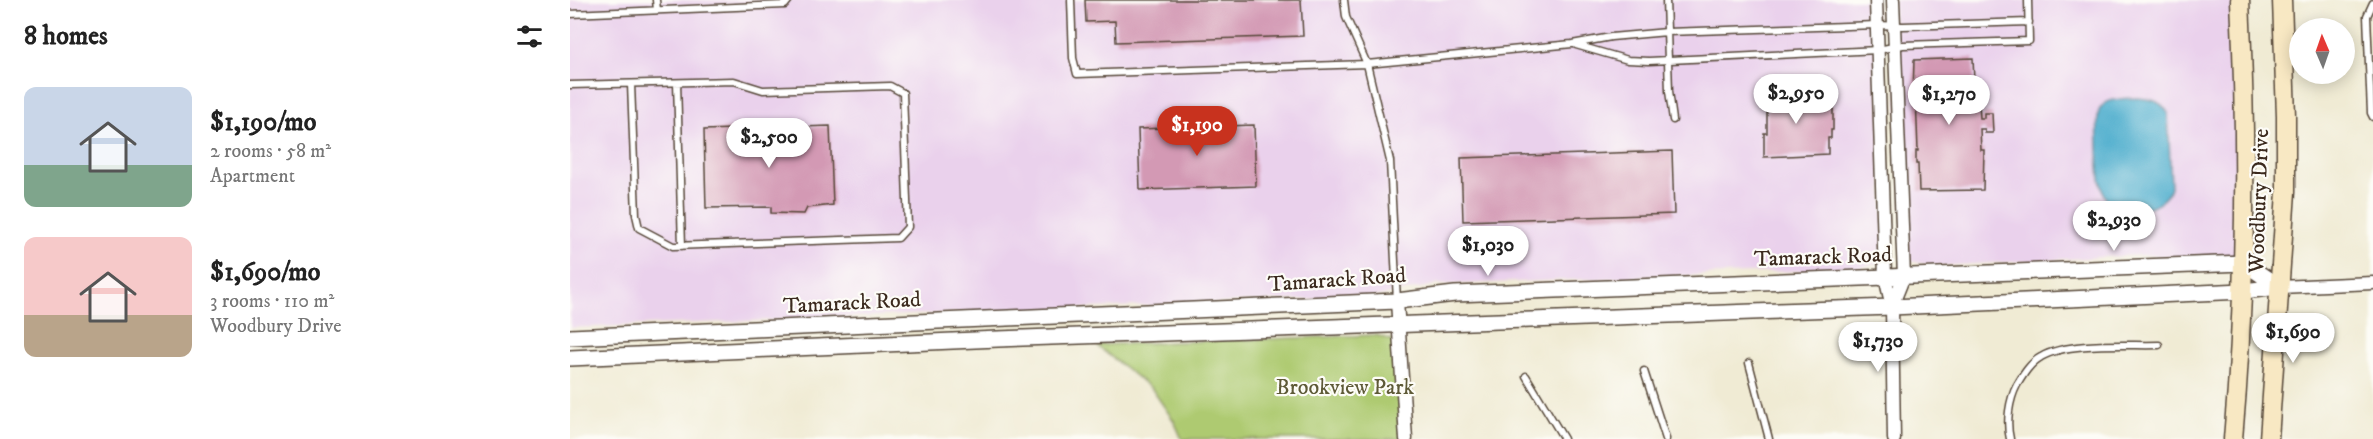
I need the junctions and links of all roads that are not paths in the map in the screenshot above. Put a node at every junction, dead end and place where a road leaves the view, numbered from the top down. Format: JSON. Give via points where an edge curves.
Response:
{"nodes":[{"id":1,"x":656,"y":0,"type":"edge"},
{"id":2,"x":789,"y":0,"type":"edge"},
{"id":3,"x":1071,"y":0,"type":"edge"},
{"id":4,"x":1344,"y":0,"type":"edge"},
{"id":5,"x":1666,"y":0,"type":"edge"},
{"id":6,"x":1876,"y":0,"type":"edge"},
{"id":7,"x":1893,"y":0,"type":"edge"},
{"id":8,"x":2028,"y":0,"type":"edge"},
{"id":9,"x":2240,"y":0,"type":"edge"},
{"id":10,"x":2282,"y":0,"type":"edge"},
{"id":11,"x":2373,"y":3,"type":"edge"},
{"id":12,"x":657,"y":10,"type":"junction"},
{"id":13,"x":570,"y":14,"type":"edge"},
{"id":14,"x":2029,"y":22,"type":"junction"},
{"id":15,"x":1877,"y":25,"type":"junction"},
{"id":16,"x":1895,"y":26,"type":"junction"},
{"id":17,"x":1667,"y":32,"type":"junction"},
{"id":18,"x":1572,"y":44,"type":"junction"},
{"id":19,"x":1896,"y":46,"type":"junction"},
{"id":20,"x":1878,"y":50,"type":"junction"},
{"id":21,"x":1668,"y":60,"type":"junction"},
{"id":22,"x":1367,"y":64,"type":"junction"},
{"id":23,"x":677,"y":83,"type":"junction"},
{"id":24,"x":631,"y":84,"type":"junction"},
{"id":25,"x":570,"y":86,"type":"edge"},
{"id":26,"x":2373,"y":117,"type":"edge"},
{"id":27,"x":1673,"y":120,"type":"dead end"},
{"id":28,"x":682,"y":246,"type":"junction"},
{"id":29,"x":2244,"y":263,"type":"junction"},
{"id":30,"x":1904,"y":276,"type":"junction"},
{"id":31,"x":1885,"y":277,"type":"junction"},
{"id":32,"x":2373,"y":283,"type":"edge"},
{"id":33,"x":2279,"y":287,"type":"junction"},
{"id":34,"x":2244,"y":291,"type":"junction"},
{"id":35,"x":1397,"y":301,"type":"junction"},
{"id":36,"x":1892,"y":308,"type":"junction"},
{"id":37,"x":1399,"y":325,"type":"junction"},
{"id":38,"x":570,"y":338,"type":"edge"},
{"id":39,"x":2159,"y":345,"type":"dead end"},
{"id":40,"x":570,"y":358,"type":"edge"},
{"id":41,"x":1749,"y":363,"type":"dead end"},
{"id":42,"x":1644,"y":371,"type":"dead end"},
{"id":43,"x":1526,"y":376,"type":"dead end"},
{"id":44,"x":1406,"y":439,"type":"edge"},
{"id":45,"x":1564,"y":439,"type":"edge"},
{"id":46,"x":1666,"y":439,"type":"edge"},
{"id":47,"x":1769,"y":439,"type":"edge"},
{"id":48,"x":1894,"y":439,"type":"edge"},
{"id":49,"x":2010,"y":439,"type":"edge"},
{"id":50,"x":2233,"y":439,"type":"edge"},
{"id":51,"x":2270,"y":439,"type":"edge"}],
"edges":[{"from":1,"to":12,"type":"lane"},
{"from":2,"to":12,"type":"lane","via":[[785,5]]},
{"from":3,"to":22,"type":"lane","via":[[1077,74]]},
{"from":4,"to":22,"type":"lane","via":[[1346,17]]},
{"from":5,"to":17,"type":"lane"},
{"from":6,"to":15,"type":"street"},
{"from":7,"to":16,"type":"street"},
{"from":8,"to":14,"type":"lane"},
{"from":9,"to":29,"type":"main road","name":"Woodbury Drive"},
{"from":10,"to":33,"type":"main road","name":"Woodbury Drive","via":[[2287,160]]},
{"from":11,"to":26,"type":"lane","via":[[2367,16]]},
{"from":12,"to":13,"type":"lane"},
{"from":14,"to":16,"type":"lane"},
{"from":14,"to":19,"type":"lane","via":[[2030,41]]},
{"from":15,"to":16,"type":"lane"},
{"from":15,"to":17,"type":"lane"},
{"from":15,"to":20,"type":"street"},
{"from":16,"to":19,"type":"street"},
{"from":17,"to":18,"type":"lane"},
{"from":17,"to":21,"type":"lane"},
{"from":18,"to":21,"type":"lane","via":[[1628,60]]},
{"from":18,"to":22,"type":"lane"},
{"from":19,"to":20,"type":"lane"},
{"from":19,"to":30,"type":"street"},
{"from":20,"to":21,"type":"lane"},
{"from":20,"to":31,"type":"street"},
{"from":21,"to":27,"type":"lane"},
{"from":22,"to":35,"type":"lane","via":[[1390,160]]},
{"from":23,"to":24,"type":"lane"},
{"from":23,"to":28,"type":"lane"},
{"from":23,"to":28,"type":"lane","via":[[734,81],[763,90],[890,86],[903,93],[908,227],[898,238]]},
{"from":24,"to":25,"type":"lane"},
{"from":24,"to":28,"type":"lane","via":[[639,228],[673,246]]},
{"from":29,"to":30,"type":"street","name":"Tamarack Road"},
{"from":29,"to":33,"type":"street"},
{"from":29,"to":34,"type":"main road","name":"Woodbury Drive"},
{"from":30,"to":31,"type":"street","name":"Tamarack Road"},
{"from":30,"to":36,"type":"street"},
{"from":31,"to":35,"type":"street","name":"Tamarack Road","via":[[1455,294]]},
{"from":31,"to":36,"type":"street"},
{"from":32,"to":33,"type":"street"},
{"from":33,"to":34,"type":"street","name":"Tamarack Road"},
{"from":33,"to":51,"type":"main road","name":"Woodbury Drive"},
{"from":34,"to":36,"type":"street","name":"Tamarack Road"},
{"from":34,"to":50,"type":"main road","name":"Woodbury Drive"},
{"from":35,"to":37,"type":"street"},
{"from":35,"to":38,"type":"street","name":"Tamarack Road"},
{"from":36,"to":37,"type":"street","name":"Tamarack Road"},
{"from":36,"to":48,"type":"street"},
{"from":37,"to":40,"type":"street","name":"Tamarack Road"},
{"from":37,"to":44,"type":"street"},
{"from":39,"to":49,"type":"lane","via":[[2070,347],[2039,358],[2014,390],[2009,410]]},
{"from":41,"to":47,"type":"lane"},
{"from":42,"to":46,"type":"lane"},
{"from":43,"to":45,"type":"lane"}]}
